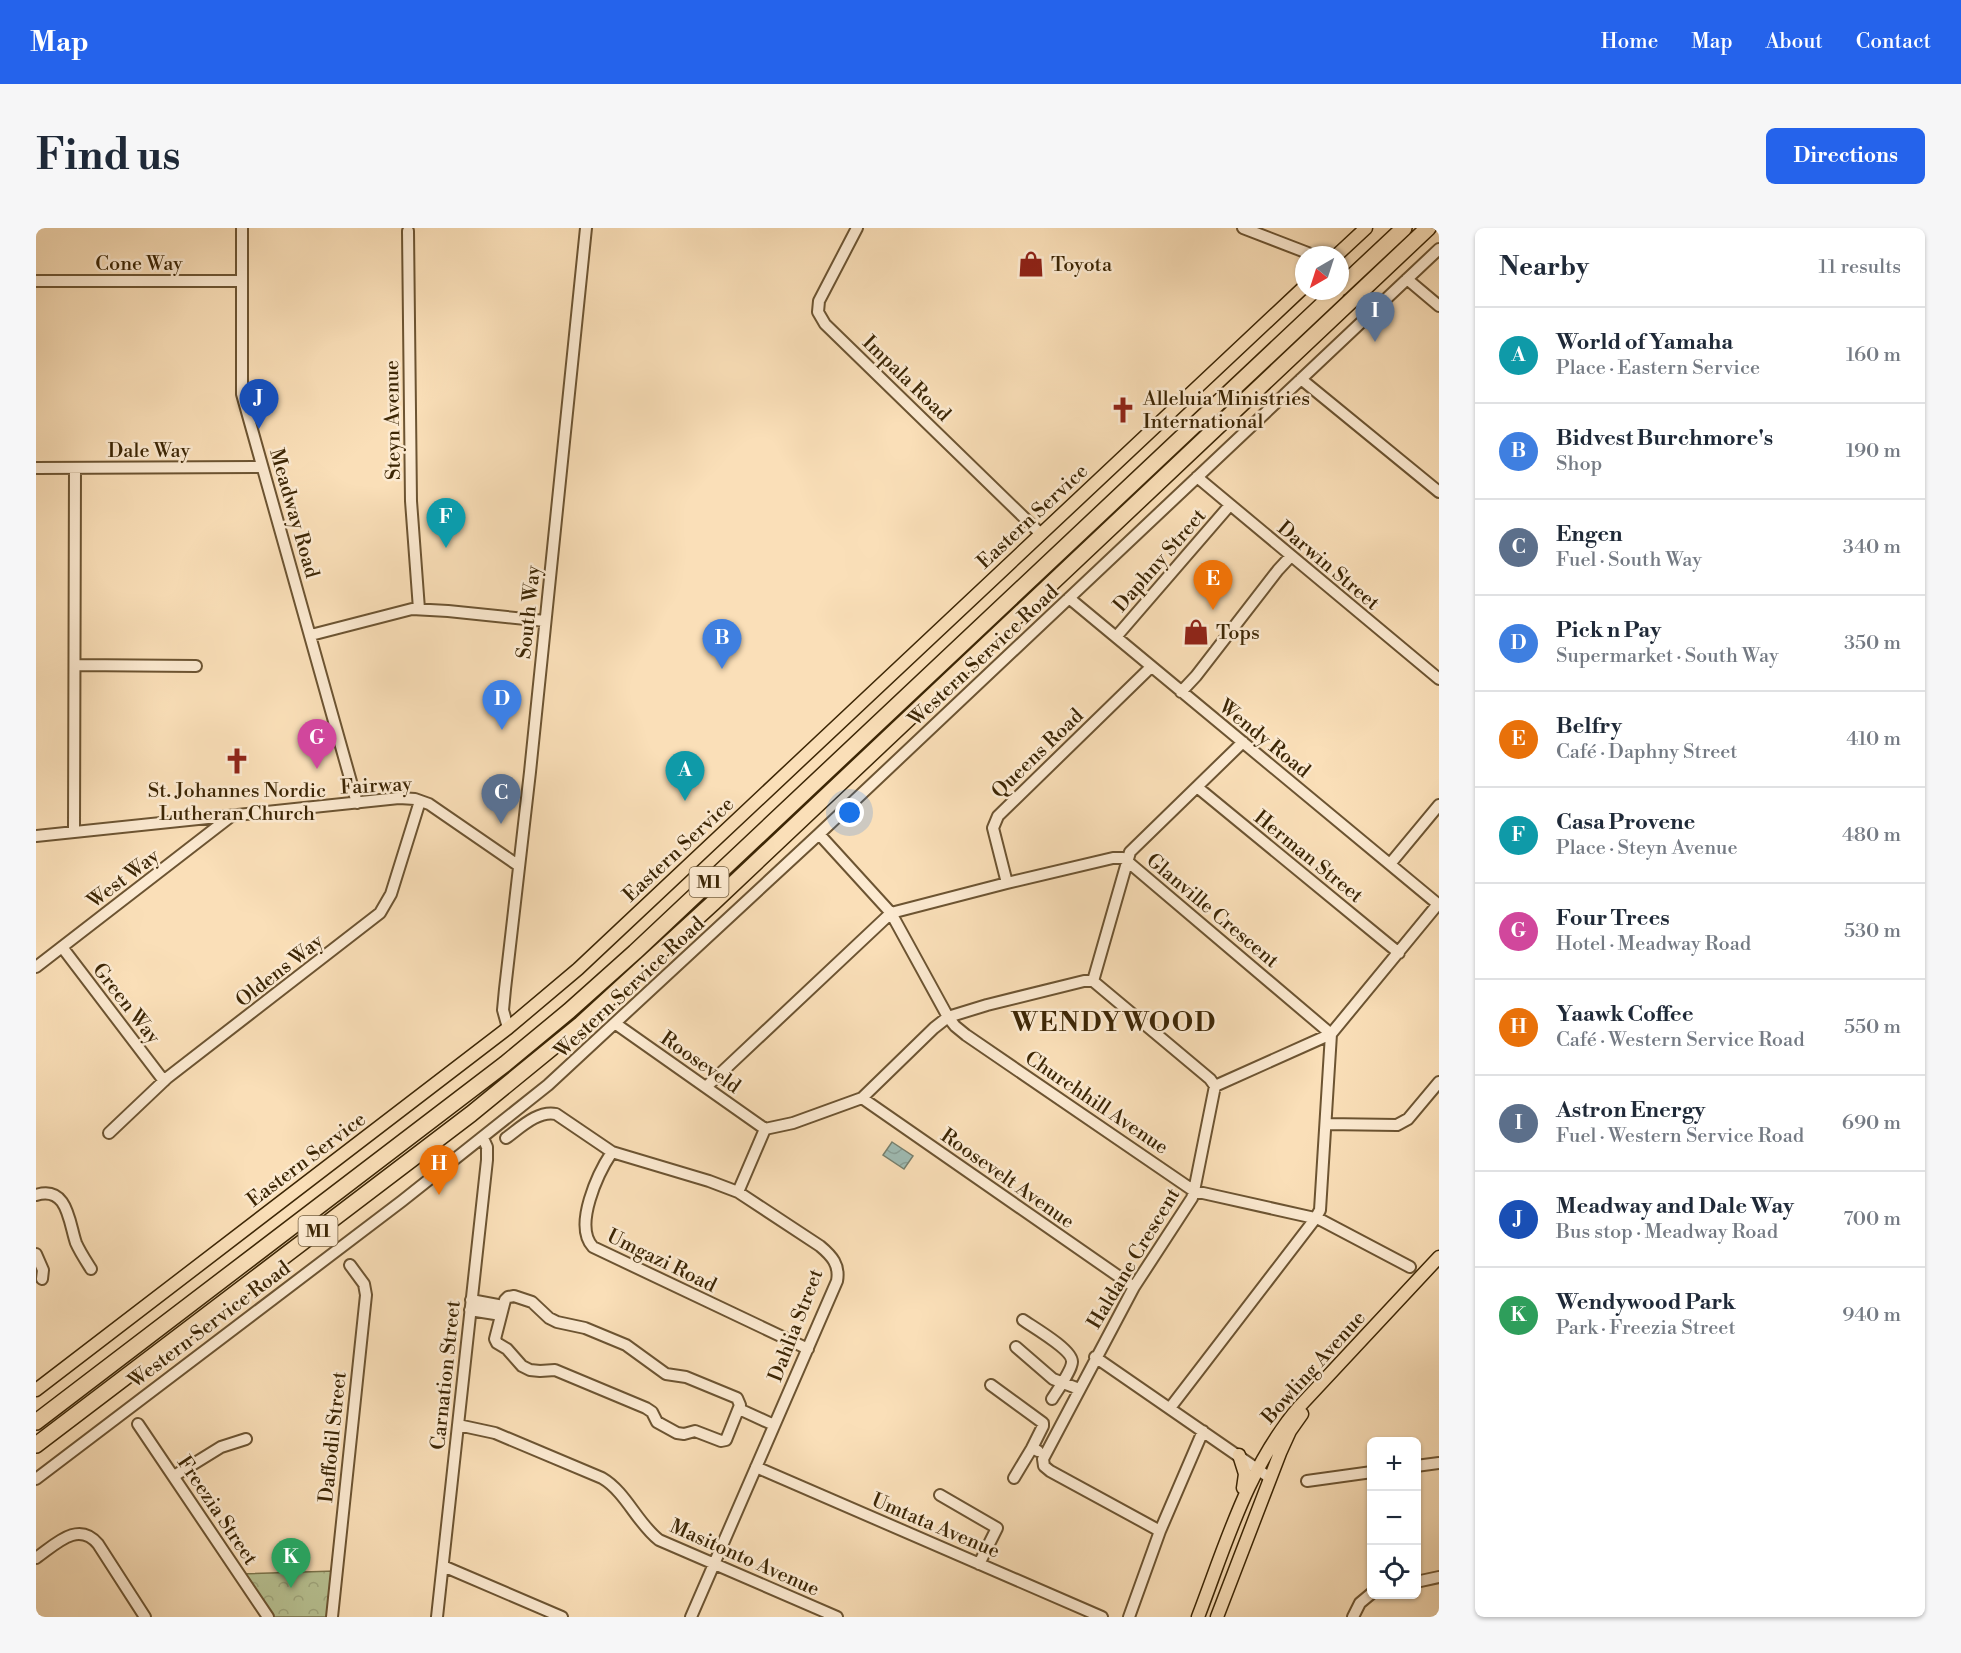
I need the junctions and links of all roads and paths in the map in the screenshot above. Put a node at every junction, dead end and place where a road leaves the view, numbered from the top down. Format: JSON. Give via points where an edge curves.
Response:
{"nodes":[{"id":1,"x":242,"y":228,"type":"edge"},
{"id":2,"x":586,"y":228,"type":"edge"},
{"id":3,"x":593,"y":228,"type":"edge"},
{"id":4,"x":857,"y":228,"type":"edge"},
{"id":5,"x":1243,"y":228,"type":"edge"},
{"id":6,"x":1366,"y":228,"type":"edge"},
{"id":7,"x":1404,"y":228,"type":"edge"},
{"id":8,"x":1428,"y":228,"type":"edge"},
{"id":9,"x":1438,"y":228,"type":"edge"},
{"id":10,"x":408,"y":231,"type":"dead end"},
{"id":11,"x":1347,"y":246,"type":"edge"},
{"id":12,"x":1295,"y":248,"type":"edge"},
{"id":13,"x":1405,"y":249,"type":"junction"},
{"id":14,"x":1439,"y":249,"type":"edge"},
{"id":15,"x":583,"y":270,"type":"junction"},
{"id":16,"x":1407,"y":279,"type":"junction"},
{"id":17,"x":1349,"y":280,"type":"edge"},
{"id":18,"x":36,"y":281,"type":"edge"},
{"id":19,"x":241,"y":281,"type":"junction"},
{"id":20,"x":1295,"y":294,"type":"edge"},
{"id":21,"x":1328,"y":300,"type":"edge"},
{"id":22,"x":1439,"y":306,"type":"edge"},
{"id":23,"x":1301,"y":379,"type":"junction"},
{"id":24,"x":262,"y":467,"type":"junction"},
{"id":25,"x":36,"y":468,"type":"edge"},
{"id":26,"x":75,"y":468,"type":"junction"},
{"id":27,"x":1197,"y":477,"type":"junction"},
{"id":28,"x":1439,"y":492,"type":"edge"},
{"id":29,"x":1230,"y":506,"type":"junction"},
{"id":30,"x":1041,"y":534,"type":"junction"},
{"id":31,"x":1291,"y":556,"type":"junction"},
{"id":32,"x":1069,"y":598,"type":"junction"},
{"id":33,"x":420,"y":609,"type":"junction"},
{"id":34,"x":545,"y":621,"type":"junction"},
{"id":35,"x":311,"y":635,"type":"junction"},
{"id":36,"x":1116,"y":637,"type":"junction"},
{"id":37,"x":75,"y":665,"type":"junction"},
{"id":38,"x":196,"y":666,"type":"dead end"},
{"id":39,"x":1151,"y":667,"type":"junction"},
{"id":40,"x":1439,"y":679,"type":"edge"},
{"id":41,"x":1180,"y":692,"type":"junction"},
{"id":42,"x":1243,"y":742,"type":"junction"},
{"id":43,"x":1197,"y":787,"type":"junction"},
{"id":44,"x":420,"y":801,"type":"junction"},
{"id":45,"x":357,"y":803,"type":"junction"},
{"id":46,"x":1439,"y":805,"type":"edge"},
{"id":47,"x":230,"y":817,"type":"junction"},
{"id":48,"x":74,"y":832,"type":"junction"},
{"id":49,"x":819,"y":834,"type":"junction"},
{"id":50,"x":36,"y":836,"type":"edge"},
{"id":51,"x":1127,"y":861,"type":"junction"},
{"id":52,"x":1390,"y":864,"type":"junction"},
{"id":53,"x":519,"y":866,"type":"junction"},
{"id":54,"x":1007,"y":882,"type":"junction"},
{"id":55,"x":1438,"y":904,"type":"edge"},
{"id":56,"x":891,"y":913,"type":"junction"},
{"id":57,"x":62,"y":947,"type":"junction"},
{"id":58,"x":1399,"y":953,"type":"junction"},
{"id":59,"x":36,"y":967,"type":"edge"},
{"id":60,"x":1093,"y":981,"type":"junction"},
{"id":61,"x":948,"y":1017,"type":"junction"},
{"id":62,"x":616,"y":1024,"type":"junction"},
{"id":63,"x":508,"y":1028,"type":"junction"},
{"id":64,"x":1331,"y":1034,"type":"junction"},
{"id":65,"x":164,"y":1081,"type":"junction"},
{"id":66,"x":1439,"y":1082,"type":"edge"},
{"id":67,"x":1215,"y":1086,"type":"junction"},
{"id":68,"x":706,"y":1087,"type":"junction"},
{"id":69,"x":862,"y":1098,"type":"junction"},
{"id":70,"x":1326,"y":1124,"type":"junction"},
{"id":71,"x":765,"y":1129,"type":"junction"},
{"id":72,"x":108,"y":1133,"type":"dead end"},
{"id":73,"x":483,"y":1138,"type":"junction"},
{"id":74,"x":506,"y":1138,"type":"dead end"},
{"id":75,"x":612,"y":1152,"type":"junction"},
{"id":76,"x":1194,"y":1191,"type":"junction"},
{"id":77,"x":738,"y":1192,"type":"junction"},
{"id":78,"x":36,"y":1195,"type":"edge"},
{"id":79,"x":1315,"y":1218,"type":"junction"},
{"id":80,"x":36,"y":1254,"type":"edge"},
{"id":81,"x":1439,"y":1257,"type":"edge"},
{"id":82,"x":1439,"y":1262,"type":"edge"},
{"id":83,"x":350,"y":1265,"type":"dead end"},
{"id":84,"x":1410,"y":1267,"type":"dead end"},
{"id":85,"x":91,"y":1269,"type":"dead end"},
{"id":86,"x":42,"y":1279,"type":"dead end"},
{"id":87,"x":1134,"y":1287,"type":"junction"},
{"id":88,"x":471,"y":1305,"type":"junction"},
{"id":89,"x":502,"y":1310,"type":"junction"},
{"id":90,"x":1023,"y":1320,"type":"dead end"},
{"id":91,"x":1016,"y":1347,"type":"dead end"},
{"id":92,"x":808,"y":1349,"type":"junction"},
{"id":93,"x":1095,"y":1357,"type":"junction"},
{"id":94,"x":1062,"y":1383,"type":"junction"},
{"id":95,"x":992,"y":1385,"type":"dead end"},
{"id":96,"x":1078,"y":1389,"type":"junction"},
{"id":97,"x":36,"y":1390,"type":"edge"},
{"id":98,"x":1052,"y":1399,"type":"dead end"},
{"id":99,"x":1170,"y":1408,"type":"junction"},
{"id":100,"x":739,"y":1409,"type":"junction"},
{"id":101,"x":36,"y":1422,"type":"edge"},
{"id":102,"x":138,"y":1424,"type":"dead end"},
{"id":103,"x":459,"y":1425,"type":"junction"},
{"id":104,"x":774,"y":1425,"type":"junction"},
{"id":105,"x":1203,"y":1431,"type":"junction"},
{"id":106,"x":246,"y":1439,"type":"dead end"},
{"id":107,"x":36,"y":1445,"type":"edge"},
{"id":108,"x":1032,"y":1448,"type":"junction"},
{"id":109,"x":1268,"y":1448,"type":"junction"},
{"id":110,"x":1240,"y":1456,"type":"junction"},
{"id":111,"x":1044,"y":1459,"type":"junction"},
{"id":112,"x":1439,"y":1463,"type":"edge"},
{"id":113,"x":1421,"y":1465,"type":"edge"},
{"id":114,"x":756,"y":1467,"type":"junction"},
{"id":115,"x":1257,"y":1469,"type":"junction"},
{"id":116,"x":1367,"y":1473,"type":"edge"},
{"id":117,"x":174,"y":1476,"type":"junction"},
{"id":118,"x":1014,"y":1478,"type":"dead end"},
{"id":119,"x":1270,"y":1478,"type":"junction"},
{"id":120,"x":36,"y":1479,"type":"edge"},
{"id":121,"x":1307,"y":1481,"type":"dead end"},
{"id":122,"x":940,"y":1495,"type":"dead end"},
{"id":123,"x":1242,"y":1501,"type":"junction"},
{"id":124,"x":1160,"y":1531,"type":"junction"},
{"id":125,"x":36,"y":1558,"type":"edge"},
{"id":126,"x":979,"y":1563,"type":"junction"},
{"id":127,"x":714,"y":1564,"type":"junction"},
{"id":128,"x":443,"y":1566,"type":"junction"},
{"id":129,"x":1439,"y":1577,"type":"edge"},
{"id":130,"x":1421,"y":1581,"type":"edge"},
{"id":131,"x":1367,"y":1597,"type":"edge"},
{"id":132,"x":558,"y":1616,"type":"edge"},
{"id":133,"x":145,"y":1617,"type":"edge"},
{"id":134,"x":268,"y":1617,"type":"edge"},
{"id":135,"x":332,"y":1617,"type":"edge"},
{"id":136,"x":437,"y":1617,"type":"edge"},
{"id":137,"x":691,"y":1617,"type":"edge"},
{"id":138,"x":837,"y":1617,"type":"edge"},
{"id":139,"x":1102,"y":1617,"type":"edge"},
{"id":140,"x":1129,"y":1617,"type":"edge"},
{"id":141,"x":1198,"y":1617,"type":"edge"},
{"id":142,"x":1217,"y":1617,"type":"edge"},
{"id":143,"x":1353,"y":1617,"type":"edge"}],
"edges":[{"from":1,"to":19,"type":"street","name":"Meadway Road"},
{"from":2,"to":15,"type":"street","name":"South Way"},
{"from":3,"to":15,"type":"street","name":"South Way"},
{"from":4,"to":30,"type":"street","name":"Impala Road","via":[[819,301],[819,316]]},
{"from":5,"to":12,"type":"street"},
{"from":6,"to":11,"type":"main road"},
{"from":7,"to":17,"type":"highway","number":"M1"},
{"from":8,"to":13,"type":"highway","number":"M1"},
{"from":9,"to":13,"type":"highway","via":[[1414,248]]},
{"from":10,"to":33,"type":"street","name":"Steyn Avenue","via":[[411,501]]},
{"from":13,"to":107,"type":"highway","number":"M1","via":[[581,1024],[471,1114]]},
{"from":14,"to":16,"type":"street","name":"Western Service Road"},
{"from":15,"to":34,"type":"street","name":"South Way"},
{"from":16,"to":22,"type":"street"},
{"from":16,"to":23,"type":"street","name":"Western Service Road"},
{"from":18,"to":19,"type":"street","name":"Cone Way"},
{"from":19,"to":24,"type":"street","name":"Meadway Road","via":[[242,391]]},
{"from":20,"to":30,"type":"main road","name":"Eastern Service"},
{"from":21,"to":101,"type":"highway","number":"M1","via":[[568,1011],[496,1071]]},
{"from":23,"to":27,"type":"street","name":"Western Service Road"},
{"from":23,"to":28,"type":"street"},
{"from":24,"to":26,"type":"street","name":"Dale Way"},
{"from":24,"to":35,"type":"street","name":"Meadway Road"},
{"from":25,"to":26,"type":"street","name":"Dale Way"},
{"from":26,"to":37,"type":"street"},
{"from":27,"to":29,"type":"street","name":"Darwin Street"},
{"from":27,"to":32,"type":"street","name":"Western Service Road"},
{"from":29,"to":31,"type":"street","name":"Darwin Street"},
{"from":29,"to":36,"type":"street","name":"Daphny Street"},
{"from":30,"to":63,"type":"main road","name":"Eastern Service","via":[[632,920]]},
{"from":31,"to":40,"type":"street","name":"Darwin Street"},
{"from":31,"to":41,"type":"street"},
{"from":32,"to":36,"type":"street","name":"Wendy Road"},
{"from":32,"to":49,"type":"street","name":"Western Service Road"},
{"from":33,"to":34,"type":"street"},
{"from":33,"to":35,"type":"street","via":[[402,610]]},
{"from":34,"to":53,"type":"street","name":"South Way"},
{"from":35,"to":45,"type":"street","name":"Meadway Road"},
{"from":36,"to":39,"type":"street","name":"Wendy Road"},
{"from":37,"to":38,"type":"street"},
{"from":37,"to":48,"type":"street"},
{"from":39,"to":41,"type":"street","name":"Wendy Road"},
{"from":39,"to":54,"type":"street","name":"Queens Road","via":[[998,816],[993,828]]},
{"from":41,"to":42,"type":"street","name":"Wendy Road"},
{"from":42,"to":43,"type":"street"},
{"from":42,"to":52,"type":"street","name":"Wendy Road"},
{"from":43,"to":51,"type":"street","via":[[1139,842]]},
{"from":43,"to":58,"type":"street","name":"Herman Street"},
{"from":44,"to":45,"type":"street","name":"Fairway","via":[[399,798]]},
{"from":44,"to":53,"type":"street","name":"Fairway"},
{"from":44,"to":65,"type":"street","name":"Oldens Way","via":[[383,909]]},
{"from":45,"to":47,"type":"street","name":"Fairway"},
{"from":46,"to":52,"type":"street"},
{"from":47,"to":48,"type":"street","name":"Fairway"},
{"from":47,"to":57,"type":"street","name":"West Way"},
{"from":48,"to":50,"type":"street","name":"Fairway"},
{"from":49,"to":56,"type":"street","name":"Churchhill Avenue"},
{"from":49,"to":62,"type":"street","name":"Western Service Road"},
{"from":51,"to":54,"type":"street","name":"Glanville Crescent","via":[[1113,858]]},
{"from":51,"to":60,"type":"street"},
{"from":51,"to":64,"type":"street","name":"Glanville Crescent"},
{"from":52,"to":55,"type":"street","name":"Wendy Road"},
{"from":53,"to":63,"type":"street","name":"South Way","via":[[503,1002]]},
{"from":54,"to":56,"type":"street","name":"Glanville Crescent"},
{"from":55,"to":58,"type":"street"},
{"from":56,"to":61,"type":"street","name":"Churchhill Avenue"},
{"from":56,"to":68,"type":"street","name":"Glanville Crescent"},
{"from":57,"to":59,"type":"street","name":"West Way"},
{"from":57,"to":65,"type":"street","name":"Green Way"},
{"from":58,"to":64,"type":"street"},
{"from":60,"to":61,"type":"street","via":[[1012,998]]},
{"from":60,"to":67,"type":"street"},
{"from":61,"to":69,"type":"street"},
{"from":61,"to":76,"type":"street","name":"Churchhill Avenue","via":[[966,1035]]},
{"from":62,"to":68,"type":"street","name":"Rooseveld"},
{"from":62,"to":73,"type":"street","name":"Western Service Road"},
{"from":63,"to":97,"type":"main road","name":"Eastern Service"},
{"from":64,"to":67,"type":"street"},
{"from":64,"to":70,"type":"street"},
{"from":65,"to":72,"type":"street","name":"Oldens Way"},
{"from":66,"to":70,"type":"street","via":[[1408,1119],[1397,1125]]},
{"from":67,"to":76,"type":"street","name":"Haldane Crescent"},
{"from":68,"to":71,"type":"street","name":"Rooseveld"},
{"from":69,"to":71,"type":"street"},
{"from":69,"to":87,"type":"street","name":"Roosevelt Avenue"},
{"from":70,"to":79,"type":"street","via":[[1321,1208]]},
{"from":71,"to":77,"type":"street"},
{"from":73,"to":88,"type":"street","name":"Carnation Street","via":[[488,1155]]},
{"from":73,"to":120,"type":"street","name":"Western Service Road"},
{"from":74,"to":75,"type":"street","name":"Dahlia Street","via":[[540,1115],[553,1113]]},
{"from":75,"to":77,"type":"street","name":"Dahlia Street"},
{"from":75,"to":92,"type":"street","name":"Umgazi Road","via":[[599,1173],[590,1204],[586,1233],[593,1247]]},
{"from":76,"to":79,"type":"street","name":"Churchhill Avenue"},
{"from":76,"to":87,"type":"street","name":"Haldane Crescent"},
{"from":77,"to":92,"type":"street","name":"Dahlia Street","via":[[820,1246],[836,1262],[837,1281]]},
{"from":78,"to":85,"type":"street","via":[[54,1195],[64,1203],[77,1246]]},
{"from":79,"to":84,"type":"street","name":"Churchhill Avenue"},
{"from":79,"to":99,"type":"street"},
{"from":80,"to":86,"type":"street","via":[[43,1270]]},
{"from":81,"to":109,"type":"main road","name":"Bowling Avenue","via":[[1300,1406]]},
{"from":82,"to":119,"type":"main road","name":"Bowling Avenue","via":[[1302,1414],[1284,1442]]},
{"from":83,"to":135,"type":"street","name":"Daffodil Street","via":[[364,1284],[366,1295]]},
{"from":87,"to":93,"type":"street","name":"Haldane Crescent"},
{"from":88,"to":89,"type":"street"},
{"from":88,"to":103,"type":"street","name":"Carnation Street"},
{"from":89,"to":100,"type":"street","via":[[510,1296],[528,1300],[549,1318],[585,1328],[630,1348],[666,1374],[686,1377],[735,1397],[740,1401]]},
{"from":89,"to":100,"type":"street","via":[[496,1341],[522,1366],[535,1371],[555,1370],[646,1408],[657,1422],[677,1433],[696,1431],[724,1441]]},
{"from":90,"to":94,"type":"street","via":[[1069,1353],[1073,1361]]},
{"from":91,"to":94,"type":"street"},
{"from":92,"to":104,"type":"street","name":"Dahlia Street"},
{"from":93,"to":96,"type":"street","name":"Haldane Crescent"},
{"from":93,"to":99,"type":"street"},
{"from":94,"to":96,"type":"street"},
{"from":94,"to":98,"type":"street"},
{"from":95,"to":108,"type":"street","via":[[1043,1423]]},
{"from":96,"to":111,"type":"street","name":"Haldane Crescent"},
{"from":99,"to":105,"type":"street"},
{"from":100,"to":104,"type":"street"},
{"from":102,"to":117,"type":"street","name":"Freezia Street"},
{"from":103,"to":127,"type":"street","name":"Masitonto Avenue","via":[[495,1433],[602,1478],[657,1539]]},
{"from":103,"to":128,"type":"street","name":"Carnation Street"},
{"from":104,"to":114,"type":"street","name":"Dahlia Street"},
{"from":105,"to":110,"type":"street"},
{"from":105,"to":124,"type":"street"},
{"from":106,"to":117,"type":"street","via":[[221,1447]]},
{"from":108,"to":111,"type":"street"},
{"from":108,"to":118,"type":"street"},
{"from":109,"to":110,"type":"main road"},
{"from":109,"to":115,"type":"main road","name":"Bowling Avenue"},
{"from":110,"to":115,"type":"street"},
{"from":110,"to":123,"type":"main road","via":[[1245,1474]]},
{"from":111,"to":124,"type":"street","via":[[1050,1472]]},
{"from":112,"to":113,"type":"street"},
{"from":114,"to":126,"type":"street","name":"Umtata Avenue"},
{"from":114,"to":127,"type":"street","name":"Dahlia Street"},
{"from":115,"to":119,"type":"street"},
{"from":115,"to":123,"type":"main road","name":"Bowling Avenue"},
{"from":116,"to":121,"type":"street"},
{"from":117,"to":134,"type":"street","name":"Freezia Street"},
{"from":119,"to":142,"type":"main road","name":"Bowling Avenue"},
{"from":122,"to":126,"type":"street","via":[[997,1528]]},
{"from":123,"to":141,"type":"main road","name":"Bowling Avenue"},
{"from":124,"to":140,"type":"street"},
{"from":125,"to":133,"type":"street","via":[[74,1534],[88,1535],[98,1544]]},
{"from":126,"to":139,"type":"street","name":"Umtata Avenue"},
{"from":127,"to":137,"type":"street","name":"Dahlia Street"},
{"from":127,"to":138,"type":"street","name":"Masitonto Avenue"},
{"from":128,"to":132,"type":"street"},
{"from":128,"to":136,"type":"street","name":"Carnation Street"},
{"from":129,"to":130,"type":"street"},
{"from":131,"to":143,"type":"street"}]}
